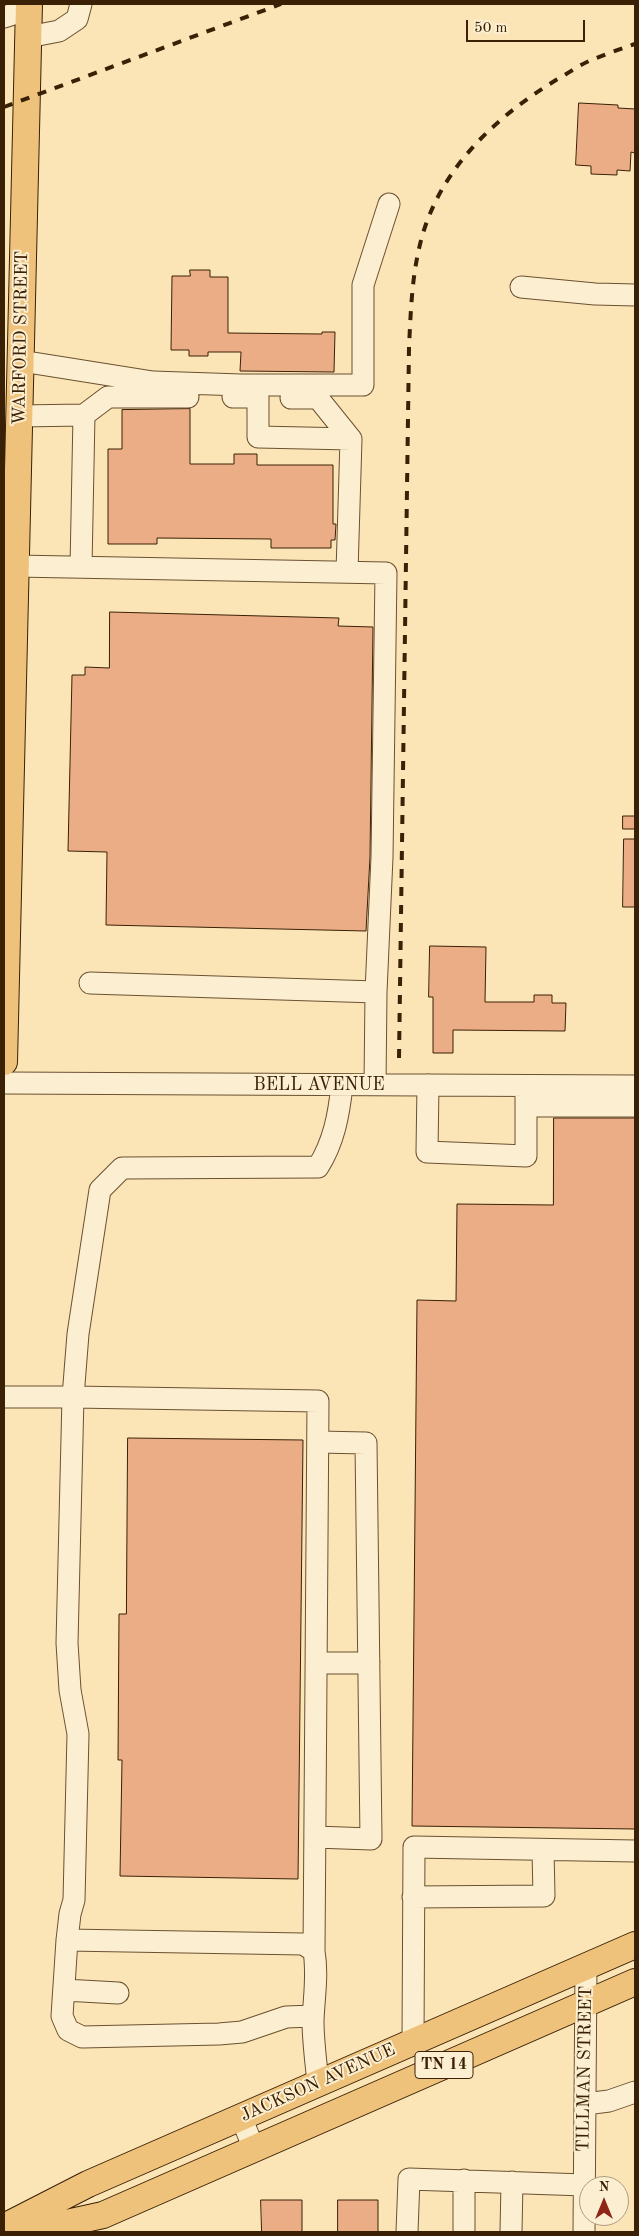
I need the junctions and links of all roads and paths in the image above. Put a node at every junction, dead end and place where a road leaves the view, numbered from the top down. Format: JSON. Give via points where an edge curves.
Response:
{"nodes":[{"id":1,"x":81,"y":4,"type":"edge"},
{"id":2,"x":29,"y":6,"type":"edge"},
{"id":3,"x":4,"y":17,"type":"edge"},
{"id":4,"x":28,"y":37,"type":"junction"},
{"id":5,"x":388,"y":204,"type":"dead end"},
{"id":6,"x":521,"y":287,"type":"dead end"},
{"id":7,"x":635,"y":295,"type":"edge"},
{"id":8,"x":20,"y":361,"type":"junction"},
{"id":9,"x":258,"y":397,"type":"junction"},
{"id":10,"x":84,"y":415,"type":"junction"},
{"id":11,"x":19,"y":416,"type":"junction"},
{"id":12,"x":351,"y":439,"type":"junction"},
{"id":13,"x":16,"y":566,"type":"junction"},
{"id":14,"x":81,"y":567,"type":"junction"},
{"id":15,"x":347,"y":572,"type":"junction"},
{"id":16,"x":8,"y":712,"type":"edge"},
{"id":17,"x":90,"y":983,"type":"dead end"},
{"id":18,"x":376,"y":992,"type":"junction"},
{"id":19,"x":4,"y":1062,"type":"edge"},
{"id":20,"x":4,"y":1083,"type":"edge"},
{"id":21,"x":342,"y":1085,"type":"junction"},
{"id":22,"x":375,"y":1085,"type":"junction"},
{"id":23,"x":428,"y":1085,"type":"junction"},
{"id":24,"x":635,"y":1086,"type":"edge"},
{"id":25,"x":526,"y":1096,"type":"junction"},
{"id":26,"x":635,"y":1106,"type":"edge"},
{"id":27,"x":4,"y":1397,"type":"edge"},
{"id":28,"x":73,"y":1397,"type":"junction"},
{"id":29,"x":318,"y":1442,"type":"junction"},
{"id":30,"x":317,"y":1663,"type":"junction"},
{"id":31,"x":369,"y":1663,"type":"junction"},
{"id":32,"x":315,"y":1837,"type":"junction"},
{"id":33,"x":543,"y":1850,"type":"junction"},
{"id":34,"x":635,"y":1851,"type":"edge"},
{"id":35,"x":413,"y":1897,"type":"junction"},
{"id":36,"x":68,"y":1940,"type":"junction"},
{"id":37,"x":635,"y":1945,"type":"edge"},
{"id":38,"x":314,"y":1951,"type":"junction"},
{"id":39,"x":586,"y":1966,"type":"junction"},
{"id":40,"x":635,"y":1982,"type":"edge"},
{"id":41,"x":64,"y":1990,"type":"junction"},
{"id":42,"x":118,"y":1993,"type":"dead end"},
{"id":43,"x":586,"y":2003,"type":"junction"},
{"id":44,"x":314,"y":2016,"type":"junction"},
{"id":45,"x":413,"y":2041,"type":"junction"},
{"id":46,"x":318,"y":2083,"type":"junction"},
{"id":47,"x":635,"y":2092,"type":"edge"},
{"id":48,"x":585,"y":2104,"type":"junction"},
{"id":49,"x":241,"y":2117,"type":"junction"},
{"id":50,"x":254,"y":2149,"type":"junction"},
{"id":51,"x":584,"y":2176,"type":"edge"},
{"id":52,"x":464,"y":2180,"type":"junction"},
{"id":53,"x":512,"y":2182,"type":"junction"},
{"id":54,"x":579,"y":2185,"type":"edge"},
{"id":55,"x":4,"y":2227,"type":"edge"},
{"id":56,"x":26,"y":2232,"type":"edge"},
{"id":57,"x":407,"y":2232,"type":"edge"},
{"id":58,"x":464,"y":2232,"type":"edge"},
{"id":59,"x":511,"y":2232,"type":"edge"}],
"edges":[{"from":1,"to":4,"type":"street","via":[[77,19],[59,31]]},
{"from":2,"to":3,"type":"street"},
{"from":2,"to":4,"type":"main road","name":"WARFORD STREET"},
{"from":4,"to":8,"type":"main road","name":"WARFORD STREET"},
{"from":5,"to":8,"type":"street","via":[[363,285],[362,384],[153,382]]},
{"from":6,"to":7,"type":"street"},
{"from":8,"to":11,"type":"main road","name":"WARFORD STREET"},
{"from":9,"to":10,"type":"street","via":[[108,397]]},
{"from":9,"to":12,"type":"street","via":[[318,398]]},
{"from":9,"to":12,"type":"street","via":[[258,437]]},
{"from":10,"to":11,"type":"street"},
{"from":10,"to":14,"type":"street"},
{"from":11,"to":13,"type":"main road","name":"WARFORD STREET"},
{"from":12,"to":15,"type":"street"},
{"from":13,"to":14,"type":"street"},
{"from":13,"to":16,"type":"main road","name":"WARFORD STREET"},
{"from":14,"to":15,"type":"street"},
{"from":15,"to":18,"type":"street","via":[[386,573],[382,857]]},
{"from":16,"to":19,"type":"main road","name":"WARFORD STREET"},
{"from":17,"to":18,"type":"street"},
{"from":18,"to":22,"type":"street"},
{"from":20,"to":21,"type":"street","name":"BELL AVENUE"},
{"from":21,"to":22,"type":"street","name":"BELL AVENUE"},
{"from":21,"to":28,"type":"street","via":[[330,1149],[318,1167],[122,1168],[100,1190],[78,1334]]},
{"from":22,"to":23,"type":"street","name":"BELL AVENUE"},
{"from":23,"to":25,"type":"street","name":"BELL AVENUE"},
{"from":23,"to":25,"type":"street","via":[[427,1152],[526,1156]]},
{"from":24,"to":25,"type":"street","name":"BELL AVENUE"},
{"from":25,"to":26,"type":"street"},
{"from":27,"to":28,"type":"street"},
{"from":28,"to":29,"type":"street","via":[[318,1401]]},
{"from":28,"to":36,"type":"street","via":[[67,1644],[70,1690],[78,1734],[74,1900]]},
{"from":29,"to":30,"type":"street"},
{"from":29,"to":31,"type":"street","via":[[366,1443]]},
{"from":30,"to":31,"type":"street"},
{"from":30,"to":32,"type":"street"},
{"from":31,"to":32,"type":"street","via":[[371,1839]]},
{"from":32,"to":38,"type":"street"},
{"from":33,"to":34,"type":"street"},
{"from":33,"to":35,"type":"street","via":[[544,1896]]},
{"from":33,"to":35,"type":"street","via":[[414,1847]]},
{"from":35,"to":45,"type":"street"},
{"from":36,"to":38,"type":"street","via":[[303,1944]]},
{"from":36,"to":41,"type":"street"},
{"from":37,"to":39,"type":"main road","name":"JACKSON AVENUE","number":"TN 14"},
{"from":38,"to":44,"type":"street","via":[[317,1976]]},
{"from":39,"to":43,"type":"street","name":"TILLMAN STREET"},
{"from":39,"to":45,"type":"main road","name":"JACKSON AVENUE","number":"TN 14"},
{"from":40,"to":43,"type":"main road","name":"JACKSON AVENUE","number":"TN 14"},
{"from":41,"to":42,"type":"street"},
{"from":41,"to":44,"type":"street","via":[[62,2016],[68,2030],[82,2036],[219,2034],[242,2032],[286,2017]]},
{"from":43,"to":48,"type":"street","name":"TILLMAN STREET"},
{"from":43,"to":50,"type":"main road","name":"JACKSON AVENUE","number":"TN 14"},
{"from":44,"to":46,"type":"street"},
{"from":45,"to":46,"type":"main road","name":"JACKSON AVENUE","number":"TN 14"},
{"from":46,"to":49,"type":"main road","name":"JACKSON AVENUE","number":"TN 14"},
{"from":47,"to":48,"type":"street","via":[[609,2101]]},
{"from":48,"to":51,"type":"street","name":"TILLMAN STREET"},
{"from":49,"to":50,"type":"street"},
{"from":49,"to":55,"type":"main road","name":"JACKSON AVENUE","number":"TN 14","via":[[88,2184]]},
{"from":50,"to":56,"type":"main road","name":"JACKSON AVENUE","number":"TN 14","via":[[103,2215]]},
{"from":52,"to":53,"type":"street"},
{"from":52,"to":57,"type":"street","via":[[409,2179]]},
{"from":52,"to":58,"type":"street"},
{"from":53,"to":54,"type":"street"},
{"from":53,"to":59,"type":"street"}]}
